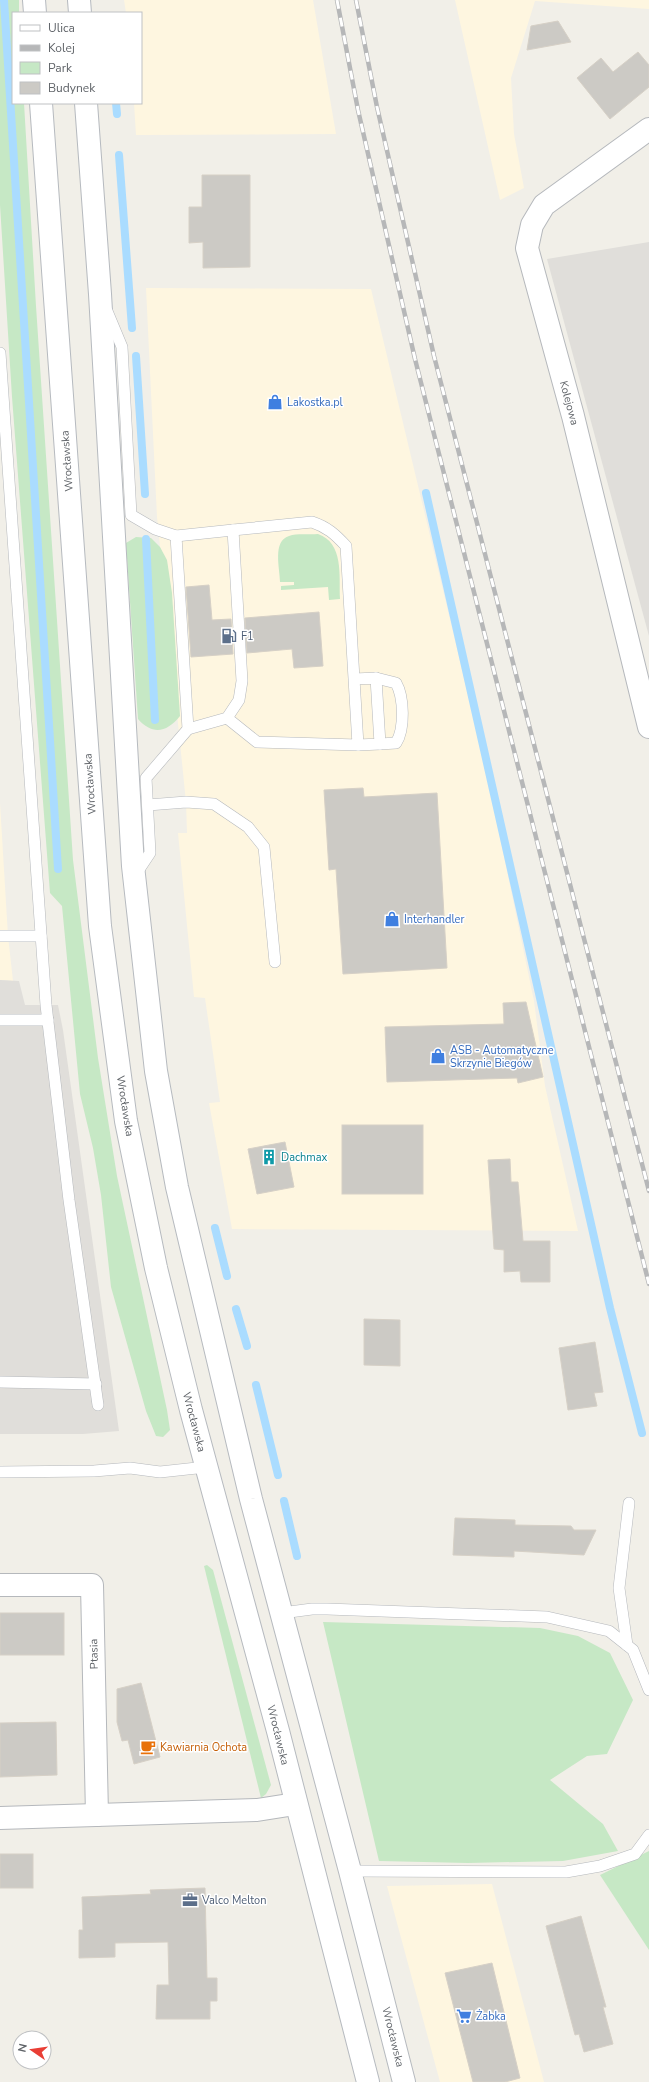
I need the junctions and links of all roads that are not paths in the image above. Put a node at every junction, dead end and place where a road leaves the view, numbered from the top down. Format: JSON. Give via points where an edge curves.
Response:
{"nodes":[{"id":1,"x":34,"y":0,"type":"edge"},
{"id":2,"x":79,"y":0,"type":"edge"},
{"id":3,"x":35,"y":12,"type":"edge"},
{"id":4,"x":80,"y":12,"type":"edge"},
{"id":5,"x":41,"y":104,"type":"edge"},
{"id":6,"x":86,"y":104,"type":"edge"},
{"id":7,"x":648,"y":132,"type":"edge"},
{"id":8,"x":100,"y":294,"type":"junction"},
{"id":9,"x":0,"y":353,"type":"edge"},
{"id":10,"x":233,"y":530,"type":"junction"},
{"id":11,"x":176,"y":536,"type":"junction"},
{"id":12,"x":376,"y":678,"type":"junction"},
{"id":13,"x":355,"y":679,"type":"junction"},
{"id":14,"x":228,"y":718,"type":"junction"},
{"id":15,"x":649,"y":727,"type":"edge"},
{"id":16,"x":188,"y":729,"type":"junction"},
{"id":17,"x":380,"y":744,"type":"junction"},
{"id":18,"x":358,"y":745,"type":"junction"},
{"id":19,"x":148,"y":805,"type":"junction"},
{"id":20,"x":134,"y":878,"type":"junction"},
{"id":21,"x":0,"y":936,"type":"edge"},
{"id":22,"x":41,"y":936,"type":"junction"},
{"id":23,"x":275,"y":962,"type":"dead end"},
{"id":24,"x":0,"y":1020,"type":"edge"},
{"id":25,"x":48,"y":1020,"type":"junction"},
{"id":26,"x":0,"y":1382,"type":"edge"},
{"id":27,"x":96,"y":1384,"type":"junction"},
{"id":28,"x":98,"y":1405,"type":"dead end"},
{"id":29,"x":206,"y":1467,"type":"junction"},
{"id":30,"x":0,"y":1472,"type":"edge"},
{"id":31,"x":629,"y":1503,"type":"dead end"},
{"id":32,"x":0,"y":1585,"type":"edge"},
{"id":33,"x":282,"y":1613,"type":"junction"},
{"id":34,"x":627,"y":1645,"type":"junction"},
{"id":35,"x":649,"y":1690,"type":"edge"},
{"id":36,"x":295,"y":1804,"type":"junction"},
{"id":37,"x":97,"y":1815,"type":"junction"},
{"id":38,"x":0,"y":1818,"type":"edge"},
{"id":39,"x":649,"y":1835,"type":"edge"},
{"id":40,"x":350,"y":1871,"type":"junction"},
{"id":41,"x":368,"y":2082,"type":"edge"},
{"id":42,"x":404,"y":2082,"type":"edge"}],
"edges":[{"from":1,"to":3,"type":"main road"},
{"from":2,"to":4,"type":"main road"},
{"from":5,"to":29,"type":"main road","name":"Wrocławska","via":[[100,926],[126,1121],[156,1268]]},
{"from":6,"to":8,"type":"main road","name":"Wrocławska"},
{"from":7,"to":15,"type":"main road","name":"Kolejowa","via":[[544,205],[532,225],[528,248],[573,416]]},
{"from":8,"to":11,"type":"lane","via":[[122,347],[131,515],[155,529]]},
{"from":8,"to":20,"type":"main road","name":"Wrocławska"},
{"from":9,"to":22,"type":"lane"},
{"from":10,"to":11,"type":"lane"},
{"from":10,"to":13,"type":"lane","via":[[312,522],[334,532],[346,546]]},
{"from":10,"to":14,"type":"lane","via":[[242,681],[239,700]]},
{"from":11,"to":16,"type":"lane"},
{"from":12,"to":13,"type":"lane"},
{"from":12,"to":17,"type":"lane"},
{"from":12,"to":17,"type":"lane","via":[[396,683],[401,692],[401,735],[396,743]]},
{"from":13,"to":18,"type":"lane"},
{"from":14,"to":16,"type":"lane"},
{"from":14,"to":18,"type":"lane","via":[[256,742]]},
{"from":16,"to":19,"type":"lane","via":[[146,778]]},
{"from":17,"to":18,"type":"lane"},
{"from":19,"to":20,"type":"lane","via":[[150,853]]},
{"from":19,"to":23,"type":"lane","via":[[186,802],[214,804],[248,827],[264,847]]},
{"from":20,"to":33,"type":"main road","name":"Wrocławska","via":[[156,1071],[177,1187],[251,1499]]},
{"from":21,"to":22,"type":"lane"},
{"from":22,"to":25,"type":"lane"},
{"from":24,"to":25,"type":"lane"},
{"from":25,"to":27,"type":"lane","via":[[69,1200]]},
{"from":26,"to":27,"type":"lane"},
{"from":27,"to":28,"type":"lane"},
{"from":29,"to":30,"type":"lane","via":[[160,1472],[130,1468]]},
{"from":29,"to":36,"type":"main road","name":"Wrocławska","via":[[276,1723]]},
{"from":31,"to":34,"type":"lane","via":[[619,1588]]},
{"from":32,"to":37,"type":"main road","name":"Ptasia","via":[[92,1585]]},
{"from":33,"to":34,"type":"lane","via":[[328,1609],[547,1617],[610,1631]]},
{"from":33,"to":40,"type":"main road","name":"Wrocławska"},
{"from":34,"to":35,"type":"lane","via":[[633,1650]]},
{"from":36,"to":37,"type":"main road","via":[[258,1810]]},
{"from":36,"to":41,"type":"main road","name":"Wrocławska"},
{"from":37,"to":38,"type":"main road"},
{"from":39,"to":40,"type":"lane","via":[[635,1854],[600,1866],[566,1872]]},
{"from":40,"to":42,"type":"main road","name":"Wrocławska"}]}
